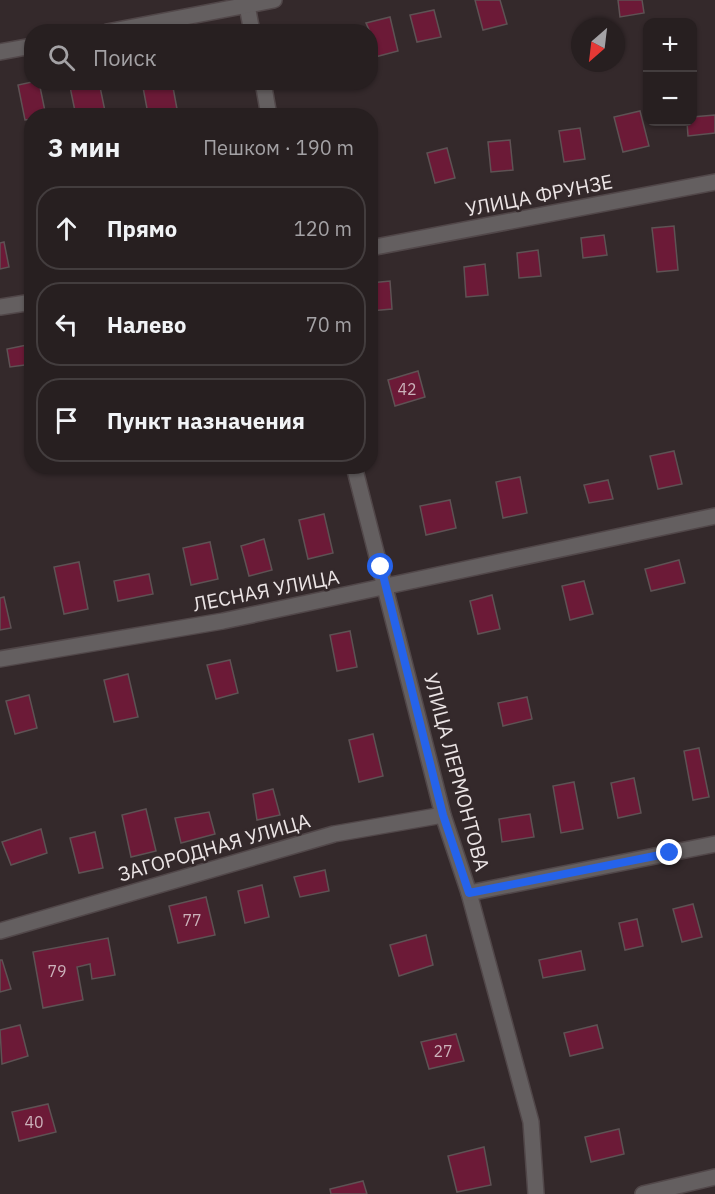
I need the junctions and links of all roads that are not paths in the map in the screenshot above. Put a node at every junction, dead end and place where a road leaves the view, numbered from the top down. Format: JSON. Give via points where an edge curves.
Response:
{"nodes":[{"id":1,"x":274,"y":0,"type":"edge"},
{"id":2,"x":246,"y":3,"type":"edge"},
{"id":3,"x":145,"y":24,"type":"edge"},
{"id":4,"x":250,"y":24,"type":"edge"},
{"id":5,"x":24,"y":48,"type":"edge"},
{"id":6,"x":0,"y":52,"type":"edge"},
{"id":7,"x":264,"y":90,"type":"edge"},
{"id":8,"x":268,"y":108,"type":"edge"},
{"id":9,"x":715,"y":182,"type":"edge"},
{"id":10,"x":378,"y":246,"type":"edge"},
{"id":11,"x":24,"y":303,"type":"edge"},
{"id":12,"x":0,"y":307,"type":"edge"},
{"id":13,"x":356,"y":474,"type":"edge"},
{"id":14,"x":715,"y":516,"type":"edge"},
{"id":15,"x":386,"y":587,"type":"junction"},
{"id":16,"x":0,"y":659,"type":"edge"},
{"id":17,"x":443,"y":815,"type":"junction"},
{"id":18,"x":715,"y":844,"type":"edge"},
{"id":19,"x":469,"y":893,"type":"junction"},
{"id":20,"x":0,"y":931,"type":"edge"},
{"id":21,"x":715,"y":1177,"type":"edge"},
{"id":22,"x":536,"y":1194,"type":"edge"},
{"id":23,"x":643,"y":1194,"type":"edge"}],
"edges":[{"from":1,"to":2,"type":"street"},
{"from":2,"to":3,"type":"street"},
{"from":2,"to":4,"type":"street"},
{"from":5,"to":6,"type":"street"},
{"from":7,"to":8,"type":"street"},
{"from":9,"to":10,"type":"street","name":"УЛИЦА ФРУНЗЕ"},
{"from":11,"to":12,"type":"street"},
{"from":13,"to":15,"type":"street","name":"УЛИЦА ЛЕРМОНТОВА"},
{"from":14,"to":15,"type":"street","name":"ЛЕСНАЯ УЛИЦА"},
{"from":15,"to":16,"type":"street","name":"ЛЕСНАЯ УЛИЦА","via":[[223,621]]},
{"from":15,"to":17,"type":"street","name":"УЛИЦА ЛЕРМОНТОВА"},
{"from":17,"to":19,"type":"street","name":"УЛИЦА ЛЕРМОНТОВА"},
{"from":17,"to":20,"type":"street","name":"ЗАГОРОДНАЯ УЛИЦА","via":[[334,834]]},
{"from":18,"to":19,"type":"street"},
{"from":19,"to":22,"type":"street","name":"УЛИЦА ЛЕРМОНТОВА","via":[[531,1122]]},
{"from":21,"to":23,"type":"street"}]}
